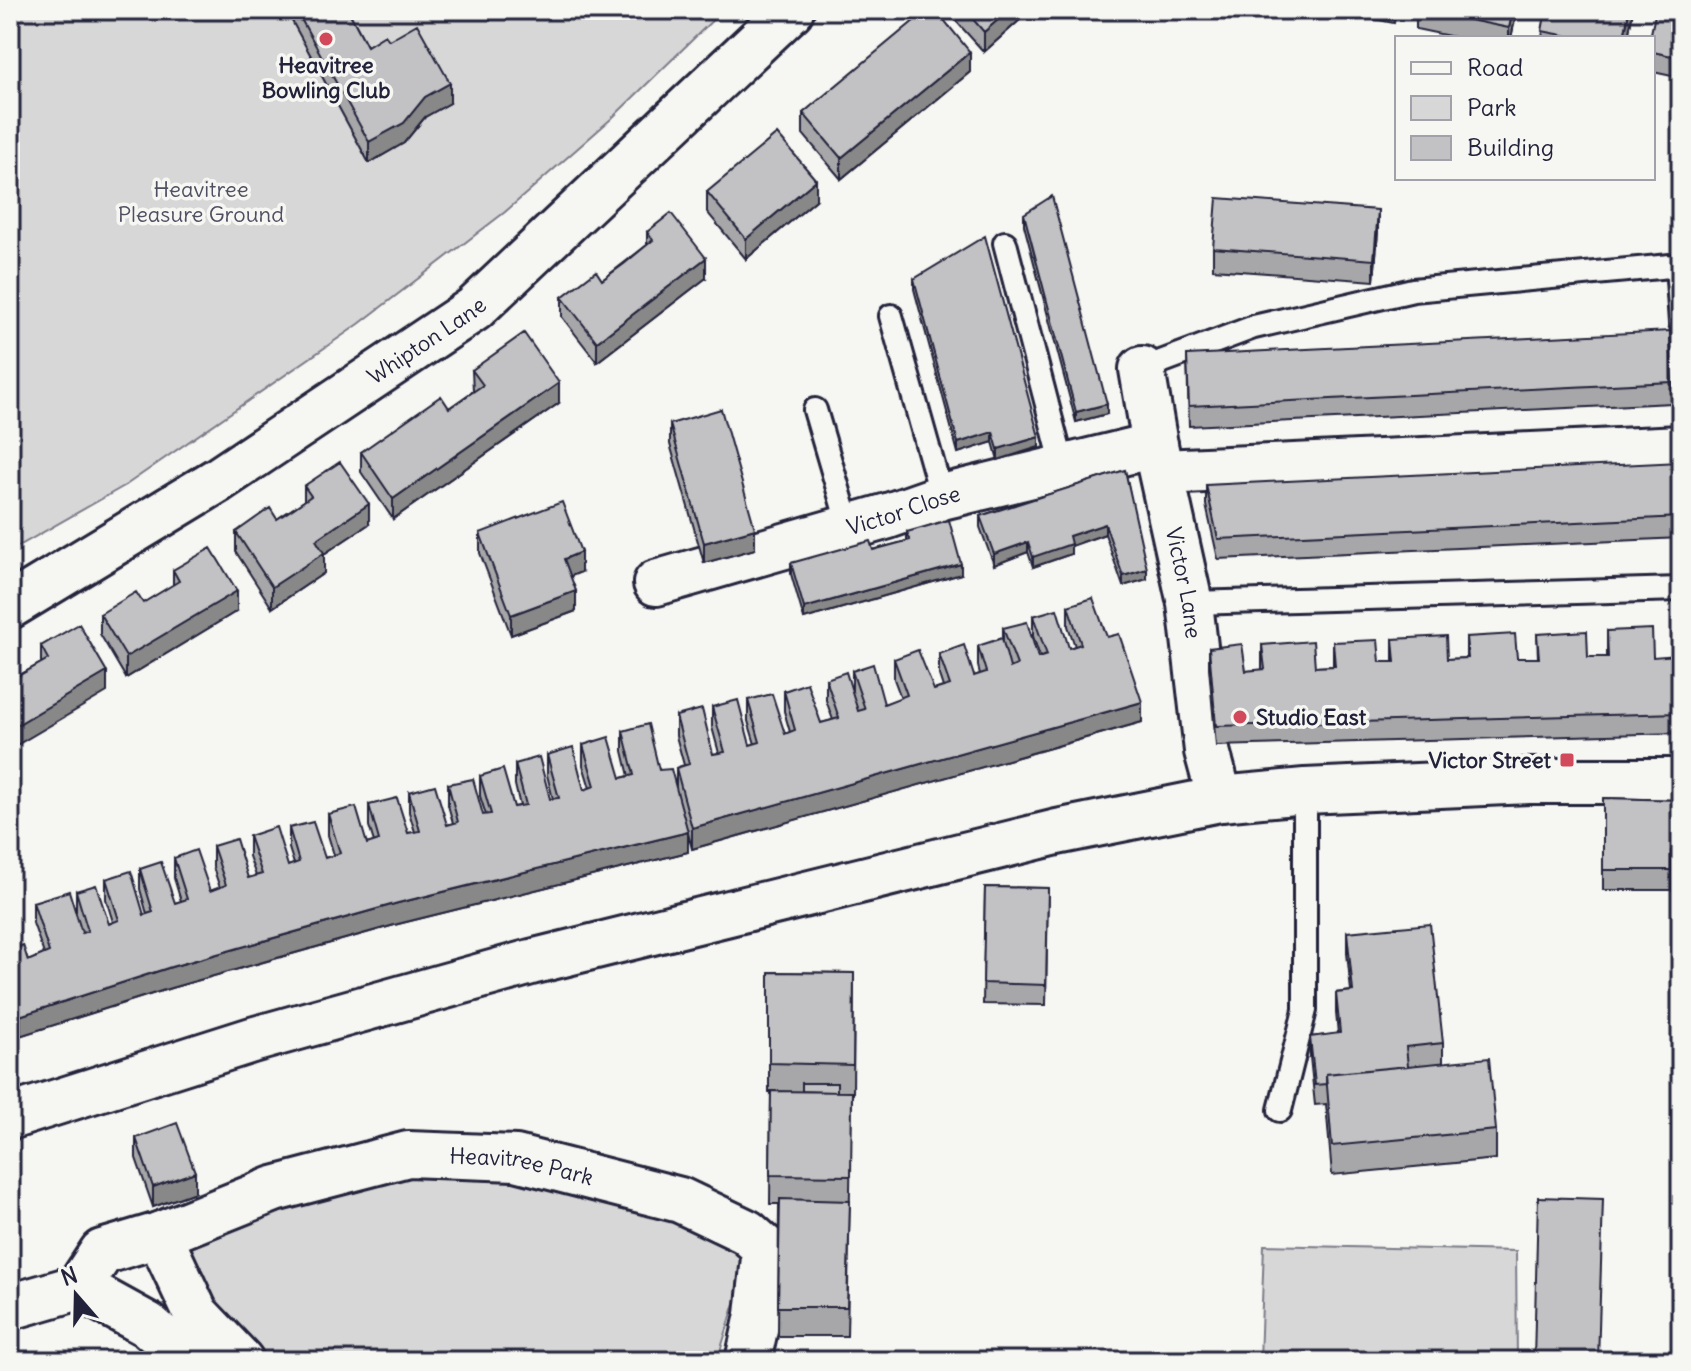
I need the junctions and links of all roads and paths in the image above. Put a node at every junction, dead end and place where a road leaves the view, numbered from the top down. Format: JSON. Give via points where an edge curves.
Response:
{"nodes":[{"id":1,"x":791,"y":10,"type":"edge"},
{"id":2,"x":1005,"y":243,"type":"dead end"},
{"id":3,"x":1679,"y":265,"type":"edge"},
{"id":4,"x":891,"y":316,"type":"dead end"},
{"id":5,"x":1681,"y":323,"type":"edge"},
{"id":6,"x":1142,"y":369,"type":"joint"},
{"id":7,"x":815,"y":410,"type":"dead end"},
{"id":8,"x":1681,"y":448,"type":"edge"},
{"id":9,"x":1158,"y":458,"type":"junction"},
{"id":10,"x":1063,"y":466,"type":"junction"},
{"id":11,"x":942,"y":497,"type":"junction"},
{"id":12,"x":849,"y":526,"type":"junction"},
{"id":13,"x":656,"y":583,"type":"dead end"},
{"id":14,"x":1681,"y":589,"type":"edge"},
{"id":15,"x":1190,"y":603,"type":"junction"},
{"id":16,"x":10,"y":606,"type":"edge"},
{"id":17,"x":1681,"y":781,"type":"edge"},
{"id":18,"x":1305,"y":791,"type":"junction"},
{"id":19,"x":1220,"y":799,"type":"junction"},
{"id":20,"x":1280,"y":1110,"type":"dead end"},
{"id":21,"x":10,"y":1117,"type":"edge"},
{"id":22,"x":159,"y":1235,"type":"junction"},
{"id":23,"x":79,"y":1287,"type":"junction"},
{"id":24,"x":10,"y":1307,"type":"edge"},
{"id":25,"x":190,"y":1361,"type":"edge"},
{"id":26,"x":241,"y":1361,"type":"edge"},
{"id":27,"x":748,"y":1361,"type":"edge"}],
"edges":[{"from":1,"to":16,"type":"street","name":"Whipton Lane","via":[[474,309],[218,480]]},
{"from":2,"to":10,"type":"lane"},
{"from":3,"to":5,"type":"lane"},
{"from":3,"to":6,"type":"lane","via":[[1413,290],[1254,327]]},
{"from":4,"to":11,"type":"lane"},
{"from":6,"to":9,"type":"street","name":"Victor Lane"},
{"from":7,"to":12,"type":"lane"},
{"from":8,"to":9,"type":"street"},
{"from":9,"to":10,"type":"street","name":"Victor Close"},
{"from":9,"to":15,"type":"street","name":"Victor Lane"},
{"from":10,"to":11,"type":"street","name":"Victor Close"},
{"from":11,"to":12,"type":"street","name":"Victor Close"},
{"from":12,"to":13,"type":"street","name":"Victor Close"},
{"from":14,"to":15,"type":"lane"},
{"from":15,"to":19,"type":"street","name":"Victor Lane","via":[[1207,751]]},
{"from":17,"to":18,"type":"street","via":[[1529,781]]},
{"from":18,"to":19,"type":"street"},
{"from":18,"to":20,"type":"lane","via":[[1305,1010]]},
{"from":19,"to":21,"type":"street","via":[[1057,832],[531,962],[252,1040]]},
{"from":22,"to":23,"type":"street","name":"Heavitree Park","via":[[102,1252]]},
{"from":22,"to":26,"type":"street","via":[[196,1314]]},
{"from":22,"to":27,"type":"street","name":"Heavitree Park","via":[[274,1189],[408,1154],[516,1158],[680,1200],[747,1232],[765,1248]]},
{"from":23,"to":24,"type":"street"},
{"from":23,"to":25,"type":"street","via":[[148,1325]]}]}
